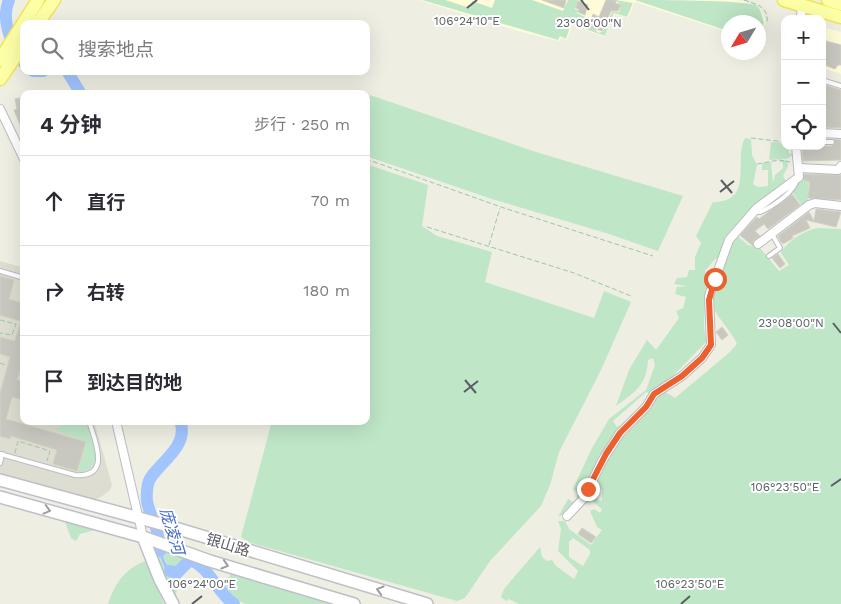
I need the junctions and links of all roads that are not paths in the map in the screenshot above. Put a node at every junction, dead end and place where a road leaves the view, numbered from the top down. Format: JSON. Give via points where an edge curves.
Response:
{"nodes":[{"id":1,"x":38,"y":0,"type":"edge"},
{"id":2,"x":54,"y":0,"type":"edge"},
{"id":3,"x":784,"y":0,"type":"edge"},
{"id":4,"x":828,"y":0,"type":"edge"},
{"id":5,"x":841,"y":4,"type":"edge"},
{"id":6,"x":803,"y":6,"type":"junction"},
{"id":7,"x":801,"y":15,"type":"edge"},
{"id":8,"x":841,"y":17,"type":"edge"},
{"id":9,"x":26,"y":20,"type":"edge"},
{"id":10,"x":40,"y":20,"type":"edge"},
{"id":11,"x":20,"y":29,"type":"edge"},
{"id":12,"x":20,"y":47,"type":"edge"},
{"id":13,"x":4,"y":61,"type":"edge"},
{"id":14,"x":0,"y":79,"type":"edge"},
{"id":15,"x":826,"y":81,"type":"edge"},
{"id":16,"x":841,"y":86,"type":"edge"},
{"id":17,"x":0,"y":109,"type":"edge"},
{"id":18,"x":826,"y":133,"type":"edge"},
{"id":19,"x":841,"y":134,"type":"edge"},
{"id":20,"x":826,"y":142,"type":"edge"},
{"id":21,"x":832,"y":142,"type":"dead end"},
{"id":22,"x":797,"y":150,"type":"edge"},
{"id":23,"x":20,"y":151,"type":"edge"},
{"id":24,"x":799,"y":166,"type":"junction"},
{"id":25,"x":841,"y":166,"type":"edge"},
{"id":26,"x":841,"y":206,"type":"edge"},
{"id":27,"x":770,"y":233,"type":"junction"},
{"id":28,"x":758,"y":244,"type":"dead end"},
{"id":29,"x":769,"y":256,"type":"dead end"},
{"id":30,"x":0,"y":271,"type":"edge"},
{"id":31,"x":20,"y":277,"type":"edge"},
{"id":32,"x":90,"y":425,"type":"edge"},
{"id":33,"x":117,"y":425,"type":"edge"},
{"id":34,"x":1,"y":454,"type":"edge"},
{"id":35,"x":0,"y":463,"type":"edge"},
{"id":36,"x":0,"y":480,"type":"edge"},
{"id":37,"x":0,"y":497,"type":"edge"},
{"id":38,"x":567,"y":516,"type":"dead end"},
{"id":39,"x":143,"y":520,"type":"junction"},
{"id":40,"x":147,"y":538,"type":"junction"},
{"id":41,"x":173,"y":604,"type":"edge"},
{"id":42,"x":354,"y":604,"type":"edge"},
{"id":43,"x":427,"y":604,"type":"edge"}],
"edges":[{"from":1,"to":9,"type":"main road"},
{"from":2,"to":10,"type":"main road"},
{"from":3,"to":6,"type":"main road"},
{"from":4,"to":5,"type":"main road"},
{"from":6,"to":7,"type":"street"},
{"from":6,"to":8,"type":"main road"},
{"from":11,"to":13,"type":"main road"},
{"from":12,"to":13,"type":"main road"},
{"from":13,"to":14,"type":"main road"},
{"from":15,"to":16,"type":"lane"},
{"from":17,"to":23,"type":"street"},
{"from":18,"to":19,"type":"street"},
{"from":20,"to":21,"type":"lane"},
{"from":22,"to":24,"type":"street"},
{"from":24,"to":25,"type":"street","via":[[838,170]]},
{"from":24,"to":38,"type":"street","via":[[797,179],[755,211],[729,240],[709,300],[711,345],[707,352],[682,376],[654,394],[646,407],[620,433],[584,498]]},
{"from":26,"to":27,"type":"street","via":[[808,205]]},
{"from":27,"to":28,"type":"street"},
{"from":27,"to":29,"type":"lane","via":[[780,245]]},
{"from":30,"to":31,"type":"lane"},
{"from":32,"to":34,"type":"lane","via":[[100,456],[94,469],[81,476]]},
{"from":33,"to":39,"type":"street"},
{"from":34,"to":35,"type":"lane"},
{"from":36,"to":39,"type":"main road","name":"银山路"},
{"from":37,"to":40,"type":"main road","name":"银山路","one_way":true},
{"from":39,"to":40,"type":"street"},
{"from":43,"to":39,"type":"main road","name":"银山路","one_way":true},
{"from":40,"to":41,"type":"main road","via":[[157,575]]},
{"from":40,"to":42,"type":"main road","name":"银山路","one_way":true,"via":[[210,561]]}]}
